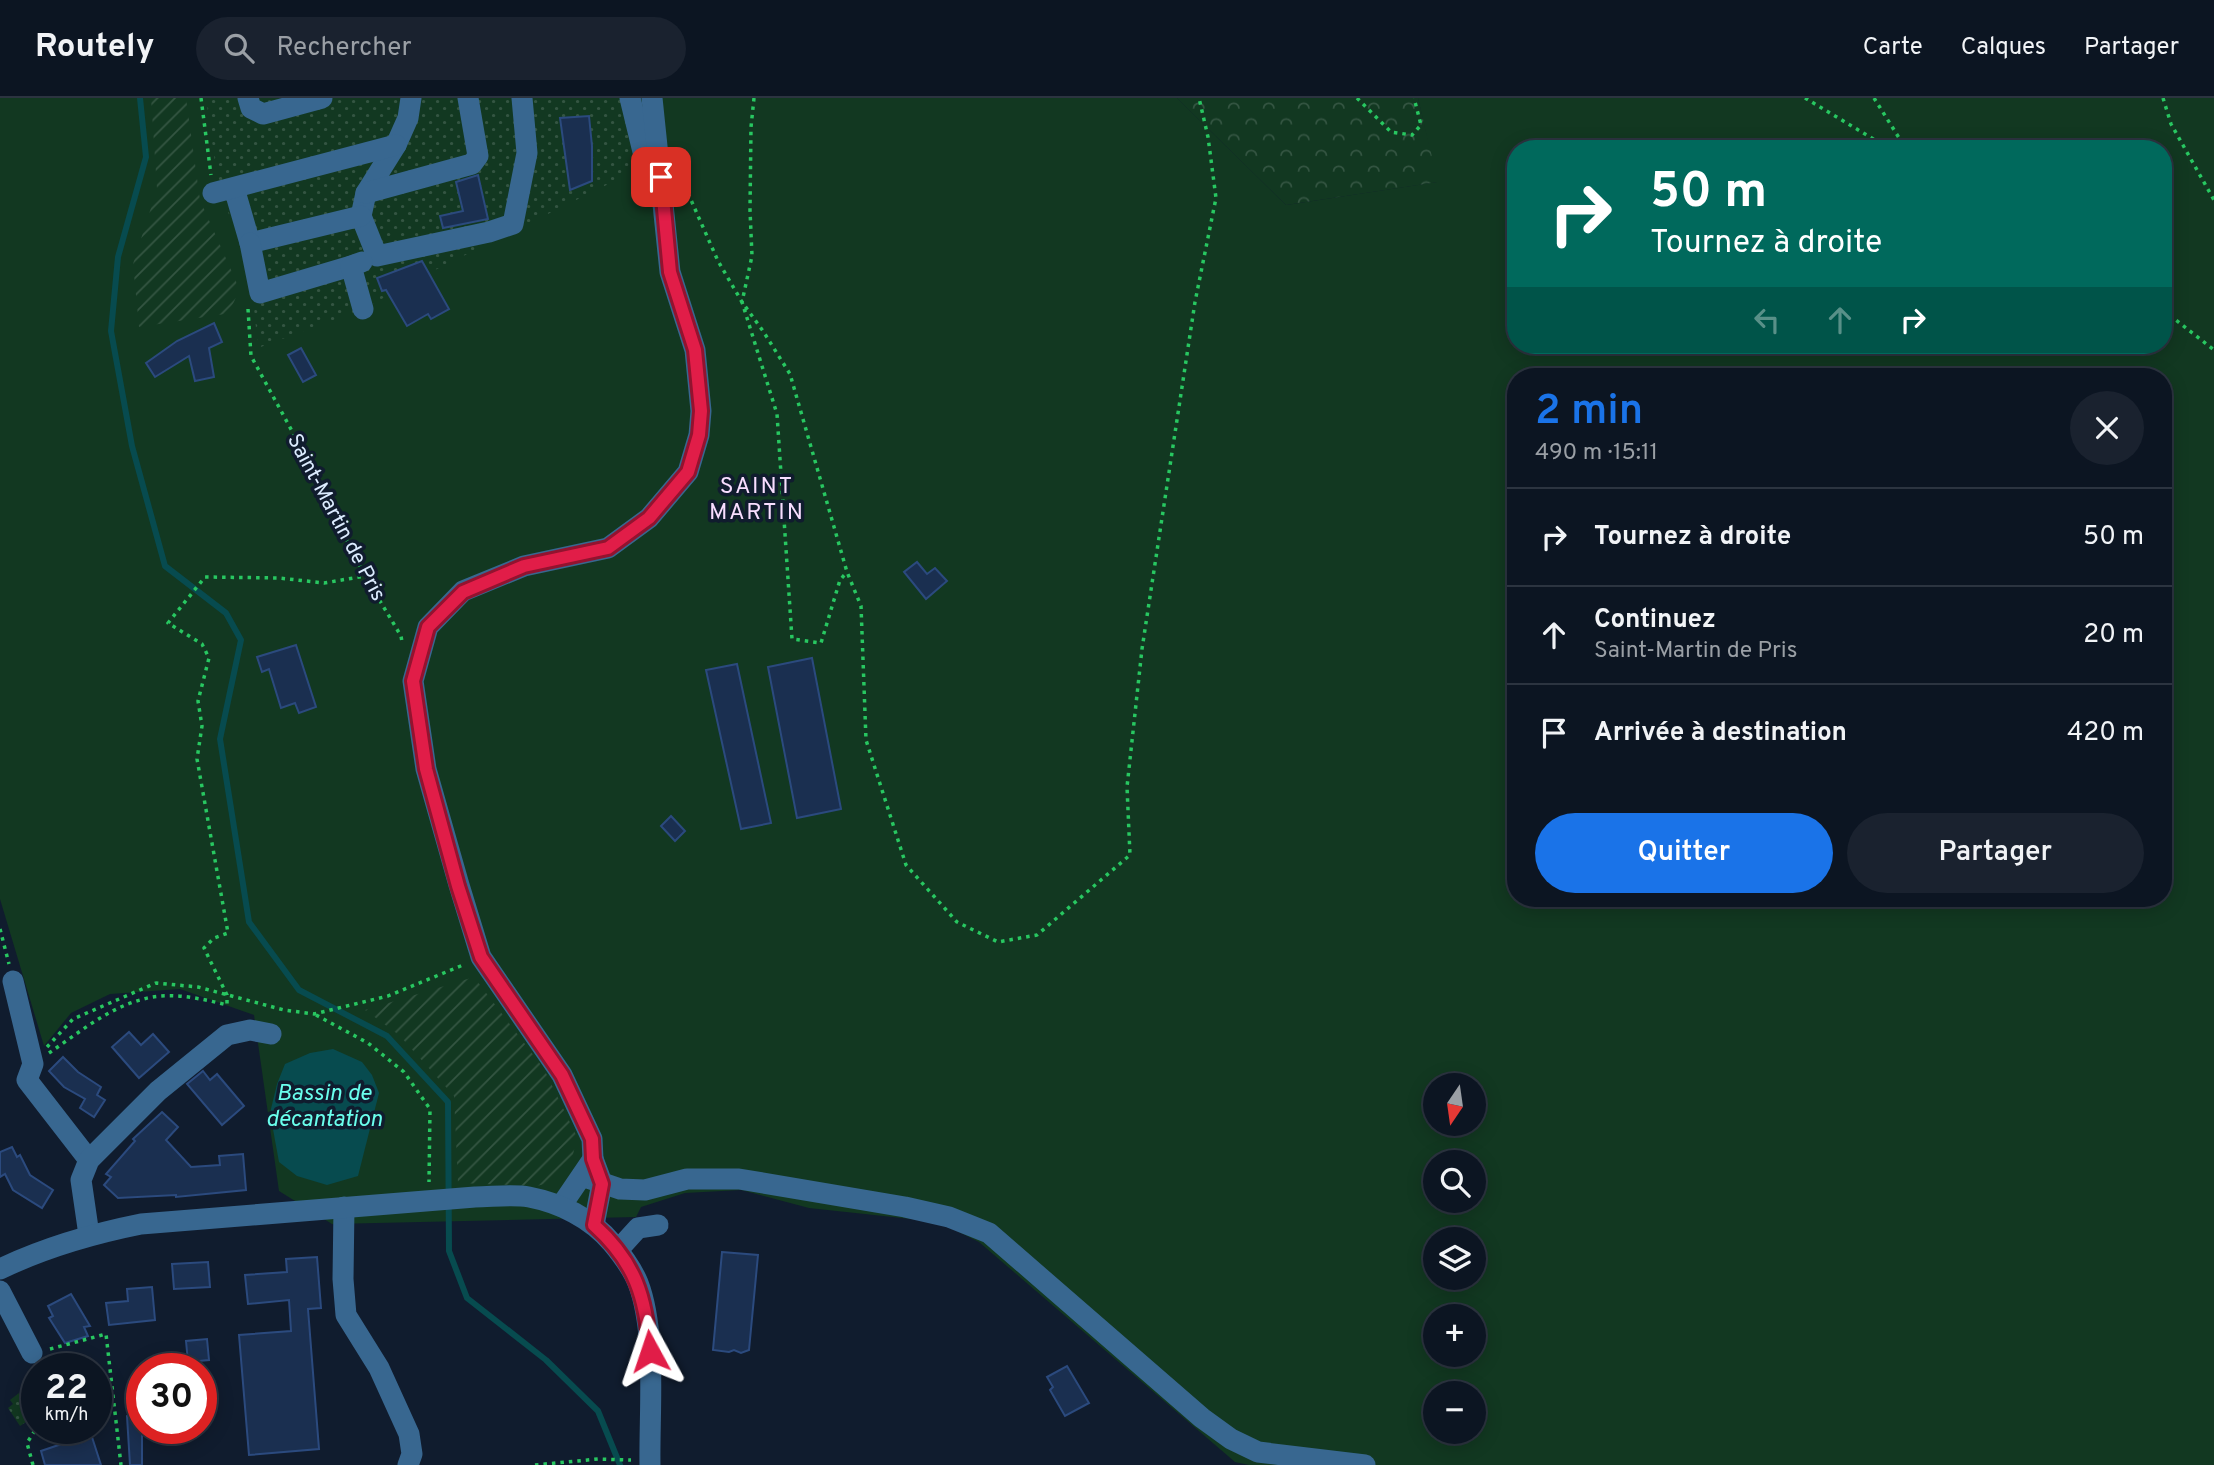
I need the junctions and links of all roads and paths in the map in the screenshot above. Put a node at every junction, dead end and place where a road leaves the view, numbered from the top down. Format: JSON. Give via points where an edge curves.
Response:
{"nodes":[{"id":1,"x":248,"y":98,"type":"edge"},
{"id":2,"x":322,"y":98,"type":"edge"},
{"id":3,"x":411,"y":98,"type":"edge"},
{"id":4,"x":468,"y":98,"type":"edge"},
{"id":5,"x":522,"y":98,"type":"edge"},
{"id":6,"x":630,"y":98,"type":"edge"},
{"id":7,"x":652,"y":98,"type":"edge"},
{"id":8,"x":754,"y":98,"type":"edge"},
{"id":9,"x":1199,"y":98,"type":"edge"},
{"id":10,"x":1357,"y":98,"type":"edge"},
{"id":11,"x":1414,"y":98,"type":"edge"},
{"id":12,"x":1805,"y":98,"type":"edge"},
{"id":13,"x":1874,"y":98,"type":"edge"},
{"id":14,"x":2163,"y":98,"type":"edge"},
{"id":15,"x":1875,"y":140,"type":"edge"},
{"id":16,"x":1900,"y":140,"type":"edge"},
{"id":17,"x":396,"y":145,"type":"junction"},
{"id":18,"x":661,"y":183,"type":"junction"},
{"id":19,"x":366,"y":193,"type":"junction"},
{"id":20,"x":2214,"y":200,"type":"edge"},
{"id":21,"x":361,"y":216,"type":"junction"},
{"id":22,"x":250,"y":243,"type":"junction"},
{"id":23,"x":377,"y":256,"type":"junction"},
{"id":24,"x":351,"y":266,"type":"junction"},
{"id":25,"x":742,"y":302,"type":"junction"},
{"id":26,"x":363,"y":309,"type":"dead end"},
{"id":27,"x":2172,"y":316,"type":"edge"},
{"id":28,"x":2214,"y":349,"type":"edge"},
{"id":29,"x":251,"y":356,"type":"dead end"},
{"id":30,"x":847,"y":572,"type":"junction"},
{"id":31,"x":365,"y":576,"type":"junction"},
{"id":32,"x":404,"y":647,"type":"dead end"},
{"id":33,"x":0,"y":929,"type":"edge"},
{"id":34,"x":481,"y":957,"type":"junction"},
{"id":35,"x":13,"y":981,"type":"joint"},
{"id":36,"x":227,"y":995,"type":"junction"},
{"id":37,"x":314,"y":1014,"type":"junction"},
{"id":38,"x":271,"y":1034,"type":"dead end"},
{"id":39,"x":30,"y":1072,"type":"junction"},
{"id":40,"x":89,"y":1160,"type":"junction"},
{"id":41,"x":587,"y":1168,"type":"junction"},
{"id":42,"x":602,"y":1184,"type":"junction"},
{"id":43,"x":427,"y":1200,"type":"junction"},
{"id":44,"x":561,"y":1206,"type":"junction"},
{"id":45,"x":344,"y":1208,"type":"junction"},
{"id":46,"x":657,"y":1224,"type":"dead end"},
{"id":47,"x":594,"y":1225,"type":"junction"},
{"id":48,"x":89,"y":1235,"type":"junction"},
{"id":49,"x":618,"y":1250,"type":"junction"},
{"id":50,"x":0,"y":1269,"type":"edge"},
{"id":51,"x":0,"y":1291,"type":"edge"},
{"id":52,"x":32,"y":1353,"type":"joint"},
{"id":53,"x":108,"y":1353,"type":"edge"},
{"id":54,"x":112,"y":1386,"type":"edge"},
{"id":55,"x":27,"y":1444,"type":"edge"},
{"id":56,"x":626,"y":1460,"type":"dead end"},
{"id":57,"x":641,"y":1463,"type":"edge"},
{"id":58,"x":33,"y":1465,"type":"edge"},
{"id":59,"x":121,"y":1465,"type":"edge"},
{"id":60,"x":408,"y":1465,"type":"edge"},
{"id":61,"x":535,"y":1465,"type":"edge"},
{"id":62,"x":1365,"y":1465,"type":"edge"}],
"edges":[{"from":1,"to":2,"type":"street","via":[[251,108],[262,114]]},
{"from":3,"to":17,"type":"street"},
{"from":4,"to":19,"type":"street","via":[[478,156],[472,164]]},
{"from":5,"to":23,"type":"street","via":[[527,153],[513,224]]},
{"from":6,"to":18,"type":"street","via":[[645,160]]},
{"from":7,"to":18,"type":"street"},
{"from":8,"to":25,"type":"path","via":[[752,256]]},
{"from":9,"to":30,"type":"path","via":[[1216,198],[1195,302],[1142,649],[1127,787],[1130,855],[1037,934],[998,942],[957,922],[906,865],[866,740],[861,606]]},
{"from":10,"to":11,"type":"path","via":[[1391,132],[1412,135],[1421,125]]},
{"from":12,"to":15,"type":"path"},
{"from":13,"to":16,"type":"path"},
{"from":14,"to":20,"type":"path","via":[[2171,124]]},
{"from":17,"to":19,"type":"street"},
{"from":17,"to":22,"type":"street","via":[[223,190]]},
{"from":18,"to":25,"type":"path","via":[[687,191]]},
{"from":18,"to":34,"type":"street","via":[[670,272],[695,350],[700,399],[699,435],[688,472],[649,518],[608,548],[524,566],[463,592],[428,627],[413,681],[426,769]]},
{"from":19,"to":21,"type":"street"},
{"from":21,"to":22,"type":"street"},
{"from":21,"to":23,"type":"street"},
{"from":22,"to":24,"type":"street","via":[[260,293]]},
{"from":23,"to":24,"type":"street"},
{"from":24,"to":26,"type":"street"},
{"from":25,"to":30,"type":"path","via":[[790,374]]},
{"from":25,"to":30,"type":"path","via":[[776,414],[792,639],[821,643],[840,580]]},
{"from":27,"to":28,"type":"path"},
{"from":29,"to":31,"type":"path","name":"Saint-Martin de Pris"},
{"from":31,"to":32,"type":"path","name":"Saint-Martin de Pris"},
{"from":31,"to":36,"type":"path","via":[[324,583],[205,577],[168,623],[202,644],[209,658],[198,701],[202,726],[197,760],[228,933],[204,948]]},
{"from":33,"to":35,"type":"path"},
{"from":34,"to":37,"type":"path","via":[[388,996]]},
{"from":34,"to":41,"type":"street","via":[[562,1075],[592,1139]]},
{"from":35,"to":39,"type":"street"},
{"from":36,"to":37,"type":"path"},
{"from":36,"to":39,"type":"path","via":[[227,1005],[175,995],[140,999],[81,1030]]},
{"from":36,"to":39,"type":"path","via":[[156,983],[73,1019]]},
{"from":37,"to":43,"type":"path","via":[[368,1043],[404,1072],[429,1109]]},
{"from":38,"to":40,"type":"street","via":[[250,1030],[227,1035],[158,1091]]},
{"from":39,"to":40,"type":"street"},
{"from":40,"to":48,"type":"street","via":[[81,1180]]},
{"from":41,"to":42,"type":"street"},
{"from":41,"to":44,"type":"street"},
{"from":42,"to":47,"type":"street"},
{"from":42,"to":62,"type":"street","via":[[645,1190],[687,1179],[739,1178],[949,1217],[989,1233],[1231,1439],[1258,1451]]},
{"from":43,"to":44,"type":"street","via":[[526,1196]]},
{"from":43,"to":45,"type":"street"},
{"from":44,"to":47,"type":"street"},
{"from":45,"to":48,"type":"street","via":[[141,1224]]},
{"from":45,"to":60,"type":"street","via":[[346,1315],[379,1368],[409,1434],[412,1454]]},
{"from":46,"to":49,"type":"street","via":[[638,1228]]},
{"from":47,"to":49,"type":"street"},
{"from":48,"to":50,"type":"street"},
{"from":49,"to":57,"type":"street","via":[[638,1284],[648,1325]]},
{"from":51,"to":52,"type":"street"},
{"from":52,"to":53,"type":"path","via":[[106,1334]]},
{"from":54,"to":59,"type":"path"},
{"from":55,"to":58,"type":"path"},
{"from":56,"to":61,"type":"path"}]}
